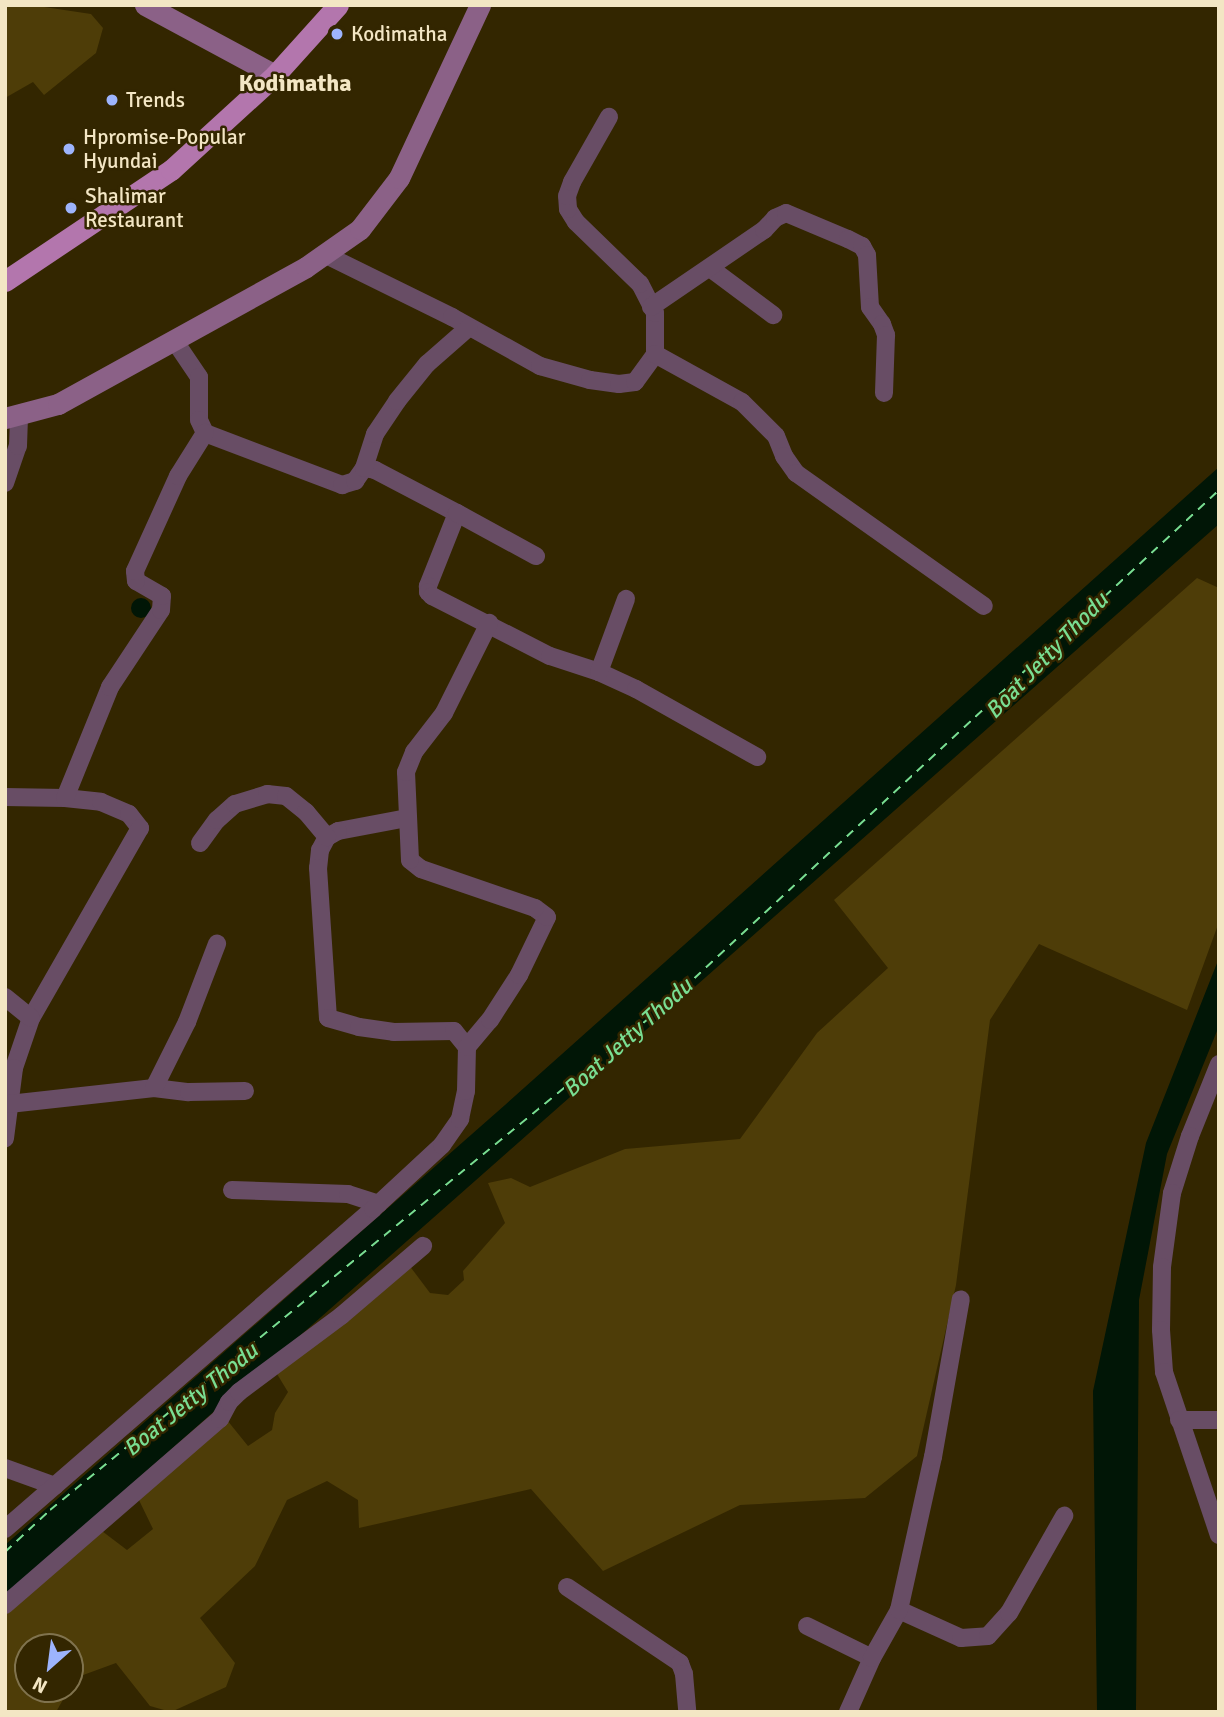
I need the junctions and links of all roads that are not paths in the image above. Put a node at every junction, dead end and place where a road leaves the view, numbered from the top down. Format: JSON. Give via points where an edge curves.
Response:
{"nodes":[{"id":1,"x":145,"y":5,"type":"edge"},
{"id":2,"x":338,"y":5,"type":"edge"},
{"id":3,"x":480,"y":5,"type":"edge"},
{"id":4,"x":275,"y":75,"type":"junction"},
{"id":5,"x":609,"y":117,"type":"dead end"},
{"id":6,"x":324,"y":254,"type":"junction"},
{"id":7,"x":710,"y":268,"type":"junction"},
{"id":8,"x":5,"y":281,"type":"edge"},
{"id":9,"x":651,"y":307,"type":"junction"},
{"id":10,"x":774,"y":314,"type":"dead end"},
{"id":11,"x":468,"y":328,"type":"junction"},
{"id":12,"x":174,"y":340,"type":"junction"},
{"id":13,"x":655,"y":354,"type":"junction"},
{"id":14,"x":884,"y":393,"type":"dead end"},
{"id":15,"x":12,"y":416,"type":"edge"},
{"id":16,"x":205,"y":433,"type":"junction"},
{"id":17,"x":365,"y":468,"type":"junction"},
{"id":18,"x":5,"y":483,"type":"edge"},
{"id":19,"x":457,"y":513,"type":"junction"},
{"id":20,"x":536,"y":556,"type":"dead end"},
{"id":21,"x":626,"y":599,"type":"dead end"},
{"id":22,"x":984,"y":606,"type":"dead end"},
{"id":23,"x":489,"y":623,"type":"junction"},
{"id":24,"x":599,"y":672,"type":"junction"},
{"id":25,"x":757,"y":758,"type":"dead end"},
{"id":26,"x":5,"y":797,"type":"edge"},
{"id":27,"x":65,"y":798,"type":"junction"},
{"id":28,"x":407,"y":818,"type":"junction"},
{"id":29,"x":327,"y":837,"type":"junction"},
{"id":30,"x":200,"y":843,"type":"dead end"},
{"id":31,"x":217,"y":944,"type":"dead end"},
{"id":32,"x":5,"y":997,"type":"edge"},
{"id":33,"x":32,"y":1018,"type":"junction"},
{"id":34,"x":467,"y":1046,"type":"junction"},
{"id":35,"x":1219,"y":1064,"type":"edge"},
{"id":36,"x":154,"y":1088,"type":"junction"},
{"id":37,"x":245,"y":1091,"type":"dead end"},
{"id":38,"x":9,"y":1104,"type":"junction"},
{"id":39,"x":5,"y":1138,"type":"edge"},
{"id":40,"x":232,"y":1189,"type":"dead end"},
{"id":41,"x":378,"y":1204,"type":"junction"},
{"id":42,"x":423,"y":1246,"type":"dead end"},
{"id":43,"x":961,"y":1299,"type":"dead end"},
{"id":44,"x":1178,"y":1420,"type":"junction"},
{"id":45,"x":1219,"y":1420,"type":"edge"},
{"id":46,"x":5,"y":1468,"type":"edge"},
{"id":47,"x":55,"y":1486,"type":"junction"},
{"id":48,"x":1064,"y":1516,"type":"dead end"},
{"id":49,"x":5,"y":1529,"type":"edge"},
{"id":50,"x":1219,"y":1535,"type":"edge"},
{"id":51,"x":567,"y":1587,"type":"dead end"},
{"id":52,"x":5,"y":1605,"type":"edge"},
{"id":53,"x":899,"y":1611,"type":"junction"},
{"id":54,"x":807,"y":1626,"type":"dead end"},
{"id":55,"x":872,"y":1658,"type":"junction"},
{"id":56,"x":687,"y":1712,"type":"edge"},
{"id":57,"x":848,"y":1712,"type":"edge"}],
"edges":[{"from":1,"to":4,"type":"main road"},
{"from":2,"to":4,"type":"highway"},
{"from":3,"to":6,"type":"main road","via":[[399,178],[359,229]]},
{"from":4,"to":8,"type":"highway","via":[[171,170]]},
{"from":5,"to":9,"type":"street","via":[[572,182],[568,209],[640,284]]},
{"from":6,"to":11,"type":"street"},
{"from":6,"to":12,"type":"main road"},
{"from":7,"to":9,"type":"street"},
{"from":7,"to":10,"type":"street"},
{"from":7,"to":14,"type":"street","via":[[786,213],[862,246],[867,255],[870,307],[886,335]]},
{"from":9,"to":13,"type":"street"},
{"from":11,"to":13,"type":"street","via":[[540,366],[609,383],[635,382]]},
{"from":11,"to":17,"type":"street","via":[[427,364],[397,401],[374,434]]},
{"from":12,"to":15,"type":"main road","via":[[58,404]]},
{"from":12,"to":16,"type":"street","via":[[200,377],[198,420]]},
{"from":13,"to":22,"type":"street","via":[[742,402],[776,436],[796,473]]},
{"from":15,"to":18,"type":"street","via":[[18,446]]},
{"from":16,"to":17,"type":"street","via":[[342,485],[355,481]]},
{"from":16,"to":27,"type":"street","via":[[178,476],[135,571],[136,581],[162,596],[161,610],[110,687]]},
{"from":17,"to":19,"type":"street"},
{"from":19,"to":20,"type":"street"},
{"from":19,"to":23,"type":"street","via":[[428,592]]},
{"from":21,"to":24,"type":"street"},
{"from":23,"to":24,"type":"street","via":[[550,656]]},
{"from":23,"to":28,"type":"street","via":[[444,713],[414,752],[406,772]]},
{"from":24,"to":25,"type":"street"},
{"from":26,"to":27,"type":"street"},
{"from":27,"to":33,"type":"street","via":[[101,802],[129,814],[140,828]]},
{"from":28,"to":29,"type":"street","via":[[352,827]]},
{"from":28,"to":34,"type":"street","via":[[410,860],[421,869],[535,908],[547,917],[519,975]]},
{"from":29,"to":30,"type":"street","via":[[286,796],[267,794],[235,804]]},
{"from":29,"to":34,"type":"street","via":[[318,868],[328,1018],[394,1032],[454,1031]]},
{"from":31,"to":36,"type":"street","via":[[187,1022]]},
{"from":32,"to":33,"type":"street"},
{"from":33,"to":38,"type":"street","via":[[14,1068]]},
{"from":34,"to":41,"type":"street","via":[[460,1119],[442,1145]]},
{"from":35,"to":44,"type":"street","via":[[1172,1193],[1162,1267],[1164,1372]]},
{"from":36,"to":37,"type":"street"},
{"from":36,"to":38,"type":"street"},
{"from":38,"to":39,"type":"street"},
{"from":40,"to":41,"type":"street","via":[[348,1194]]},
{"from":41,"to":47,"type":"street"},
{"from":42,"to":52,"type":"street","via":[[341,1316],[239,1392],[220,1419]]},
{"from":43,"to":53,"type":"street"},
{"from":44,"to":45,"type":"street"},
{"from":44,"to":50,"type":"street"},
{"from":46,"to":47,"type":"street"},
{"from":47,"to":49,"type":"street"},
{"from":48,"to":53,"type":"street","via":[[1009,1613],[988,1636],[961,1638]]},
{"from":51,"to":56,"type":"street","via":[[680,1664]]},
{"from":53,"to":55,"type":"street"},
{"from":54,"to":55,"type":"street"},
{"from":55,"to":57,"type":"street"}]}
